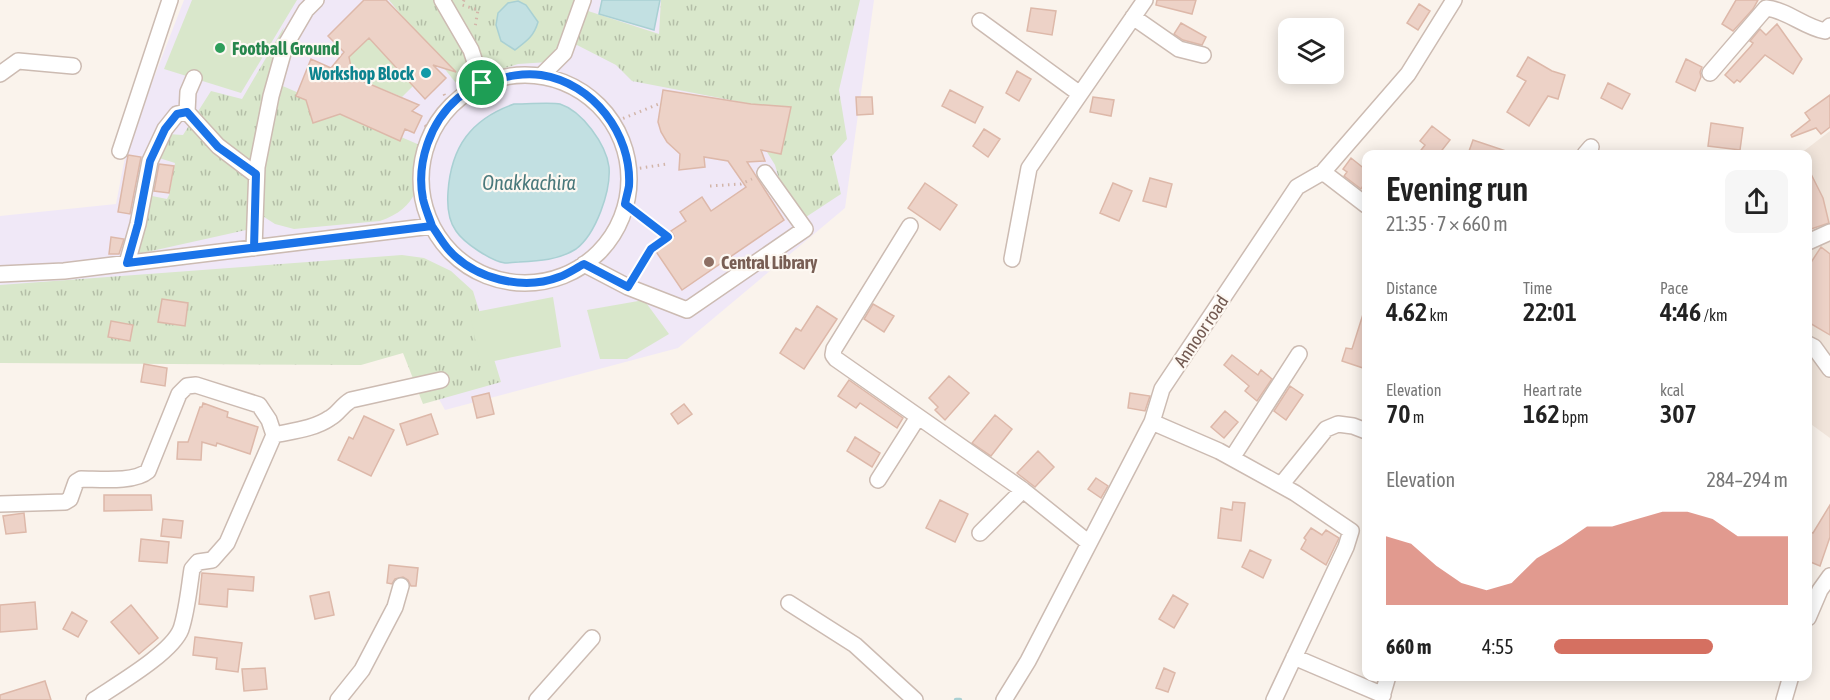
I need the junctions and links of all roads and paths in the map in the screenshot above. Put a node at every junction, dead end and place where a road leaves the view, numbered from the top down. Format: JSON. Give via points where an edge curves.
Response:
{"nodes":[{"id":1,"x":170,"y":0,"type":"edge"},
{"id":2,"x":316,"y":0,"type":"edge"},
{"id":3,"x":442,"y":0,"type":"edge"},
{"id":4,"x":583,"y":0,"type":"edge"},
{"id":5,"x":1145,"y":0,"type":"edge"},
{"id":6,"x":1454,"y":0,"type":"edge"},
{"id":7,"x":1762,"y":4,"type":"edge"},
{"id":8,"x":462,"y":5,"type":"joint"},
{"id":9,"x":478,"y":10,"type":"dead end"},
{"id":10,"x":1133,"y":17,"type":"junction"},
{"id":11,"x":454,"y":21,"type":"junction"},
{"id":12,"x":980,"y":21,"type":"dead end"},
{"id":13,"x":1830,"y":26,"type":"edge"},
{"id":14,"x":1203,"y":55,"type":"dead end"},
{"id":15,"x":73,"y":66,"type":"dead end"},
{"id":16,"x":1710,"y":73,"type":"dead end"},
{"id":17,"x":0,"y":74,"type":"edge"},
{"id":18,"x":542,"y":75,"type":"junction"},
{"id":19,"x":194,"y":78,"type":"dead end"},
{"id":20,"x":482,"y":83,"type":"junction"},
{"id":21,"x":1080,"y":94,"type":"junction"},
{"id":22,"x":661,"y":103,"type":"dead end"},
{"id":23,"x":187,"y":112,"type":"junction"},
{"id":24,"x":612,"y":123,"type":"junction"},
{"id":25,"x":120,"y":151,"type":"dead end"},
{"id":26,"x":667,"y":164,"type":"dead end"},
{"id":27,"x":628,"y":170,"type":"junction"},
{"id":28,"x":1323,"y":171,"type":"junction"},
{"id":29,"x":765,"y":173,"type":"joint"},
{"id":30,"x":256,"y":174,"type":"junction"},
{"id":31,"x":710,"y":186,"type":"dead end"},
{"id":32,"x":1362,"y":202,"type":"edge"},
{"id":33,"x":625,"y":204,"type":"junction"},
{"id":34,"x":432,"y":226,"type":"junction"},
{"id":35,"x":910,"y":226,"type":"dead end"},
{"id":36,"x":1828,"y":235,"type":"edge"},
{"id":37,"x":1812,"y":241,"type":"edge"},
{"id":38,"x":254,"y":248,"type":"junction"},
{"id":39,"x":1012,"y":259,"type":"dead end"},
{"id":40,"x":127,"y":263,"type":"junction"},
{"id":41,"x":584,"y":264,"type":"junction"},
{"id":42,"x":0,"y":274,"type":"edge"},
{"id":43,"x":628,"y":287,"type":"junction"},
{"id":44,"x":1812,"y":346,"type":"edge"},
{"id":45,"x":1299,"y":354,"type":"dead end"},
{"id":46,"x":1830,"y":369,"type":"edge"},
{"id":47,"x":441,"y":380,"type":"dead end"},
{"id":48,"x":918,"y":417,"type":"junction"},
{"id":49,"x":1152,"y":422,"type":"junction"},
{"id":50,"x":1362,"y":429,"type":"edge"},
{"id":51,"x":274,"y":435,"type":"junction"},
{"id":52,"x":1232,"y":458,"type":"junction"},
{"id":53,"x":878,"y":480,"type":"dead end"},
{"id":54,"x":1281,"y":485,"type":"junction"},
{"id":55,"x":1023,"y":490,"type":"junction"},
{"id":56,"x":0,"y":504,"type":"edge"},
{"id":57,"x":980,"y":533,"type":"dead end"},
{"id":58,"x":1089,"y":543,"type":"junction"},
{"id":59,"x":1830,"y":576,"type":"edge"},
{"id":60,"x":401,"y":586,"type":"dead end"},
{"id":61,"x":789,"y":603,"type":"dead end"},
{"id":62,"x":1812,"y":609,"type":"edge"},
{"id":63,"x":592,"y":638,"type":"dead end"},
{"id":64,"x":1294,"y":657,"type":"junction"},
{"id":65,"x":1387,"y":681,"type":"edge"},
{"id":66,"x":1790,"y":681,"type":"edge"},
{"id":67,"x":1382,"y":698,"type":"edge"},
{"id":68,"x":94,"y":700,"type":"edge"},
{"id":69,"x":338,"y":700,"type":"edge"},
{"id":70,"x":537,"y":700,"type":"edge"},
{"id":71,"x":915,"y":700,"type":"edge"},
{"id":72,"x":1004,"y":700,"type":"edge"},
{"id":73,"x":1274,"y":700,"type":"edge"},
{"id":74,"x":1784,"y":700,"type":"edge"}],
"edges":[{"from":1,"to":25,"type":"street"},
{"from":2,"to":30,"type":"street","via":[[285,46]]},
{"from":3,"to":11,"type":"street"},
{"from":4,"to":18,"type":"street","via":[[564,53]]},
{"from":5,"to":10,"type":"street"},
{"from":6,"to":28,"type":"street","name":"Annoor road","via":[[1408,74]]},
{"from":7,"to":13,"type":"street","via":[[1814,29],[1825,31]]},
{"from":7,"to":16,"type":"street"},
{"from":8,"to":9,"type":"path"},
{"from":8,"to":11,"type":"street"},
{"from":10,"to":14,"type":"street","via":[[1179,49]]},
{"from":10,"to":21,"type":"street"},
{"from":11,"to":20,"type":"street","via":[[471,50]]},
{"from":12,"to":21,"type":"street"},
{"from":15,"to":17,"type":"street","via":[[18,61]]},
{"from":18,"to":20,"type":"street","via":[[512,75]]},
{"from":18,"to":24,"type":"street","via":[[572,85],[596,102]]},
{"from":19,"to":23,"type":"street","via":[[188,92]]},
{"from":20,"to":34,"type":"street","via":[[447,101],[440,119],[429,129],[421,171],[423,199]]},
{"from":21,"to":39,"type":"street","via":[[1029,168]]},
{"from":22,"to":24,"type":"path"},
{"from":23,"to":30,"type":"street","via":[[218,147]]},
{"from":23,"to":40,"type":"street","via":[[177,114],[165,129],[150,161]]},
{"from":24,"to":27,"type":"street"},
{"from":26,"to":27,"type":"path"},
{"from":27,"to":33,"type":"street"},
{"from":28,"to":32,"type":"street"},
{"from":28,"to":49,"type":"street","name":"Annoor road","via":[[1297,187],[1162,389]]},
{"from":29,"to":31,"type":"path","via":[[741,184]]},
{"from":29,"to":43,"type":"street","via":[[805,229],[687,310]]},
{"from":30,"to":38,"type":"street"},
{"from":33,"to":41,"type":"street","via":[[607,243]]},
{"from":33,"to":43,"type":"path","via":[[668,237],[651,249]]},
{"from":34,"to":38,"type":"street"},
{"from":34,"to":41,"type":"street","via":[[449,250],[472,269],[499,280],[548,280]]},
{"from":35,"to":48,"type":"street","via":[[833,355]]},
{"from":36,"to":37,"type":"street"},
{"from":38,"to":40,"type":"street"},
{"from":40,"to":42,"type":"street"},
{"from":41,"to":43,"type":"street"},
{"from":44,"to":46,"type":"street"},
{"from":45,"to":52,"type":"street"},
{"from":47,"to":51,"type":"street","via":[[351,400],[321,423]]},
{"from":48,"to":53,"type":"street"},
{"from":48,"to":55,"type":"street"},
{"from":49,"to":52,"type":"street"},
{"from":49,"to":58,"type":"street","name":"Annoor road"},
{"from":50,"to":54,"type":"street","via":[[1338,423],[1326,429]]},
{"from":51,"to":56,"type":"street","via":[[259,405],[196,385],[187,386],[179,393],[144,475],[81,479],[65,502]]},
{"from":51,"to":68,"type":"street","via":[[227,543],[212,560],[198,562],[192,569],[180,631],[153,660]]},
{"from":52,"to":54,"type":"street"},
{"from":54,"to":64,"type":"street","via":[[1351,531]]},
{"from":55,"to":57,"type":"street"},
{"from":55,"to":58,"type":"street"},
{"from":58,"to":72,"type":"street","name":"Annoor road"},
{"from":59,"to":62,"type":"street"},
{"from":60,"to":69,"type":"street","via":[[395,608],[362,670]]},
{"from":61,"to":71,"type":"street","via":[[855,645]]},
{"from":63,"to":70,"type":"street"},
{"from":64,"to":67,"type":"street"},
{"from":64,"to":73,"type":"street"},
{"from":65,"to":67,"type":"street"},
{"from":66,"to":74,"type":"street"}]}
